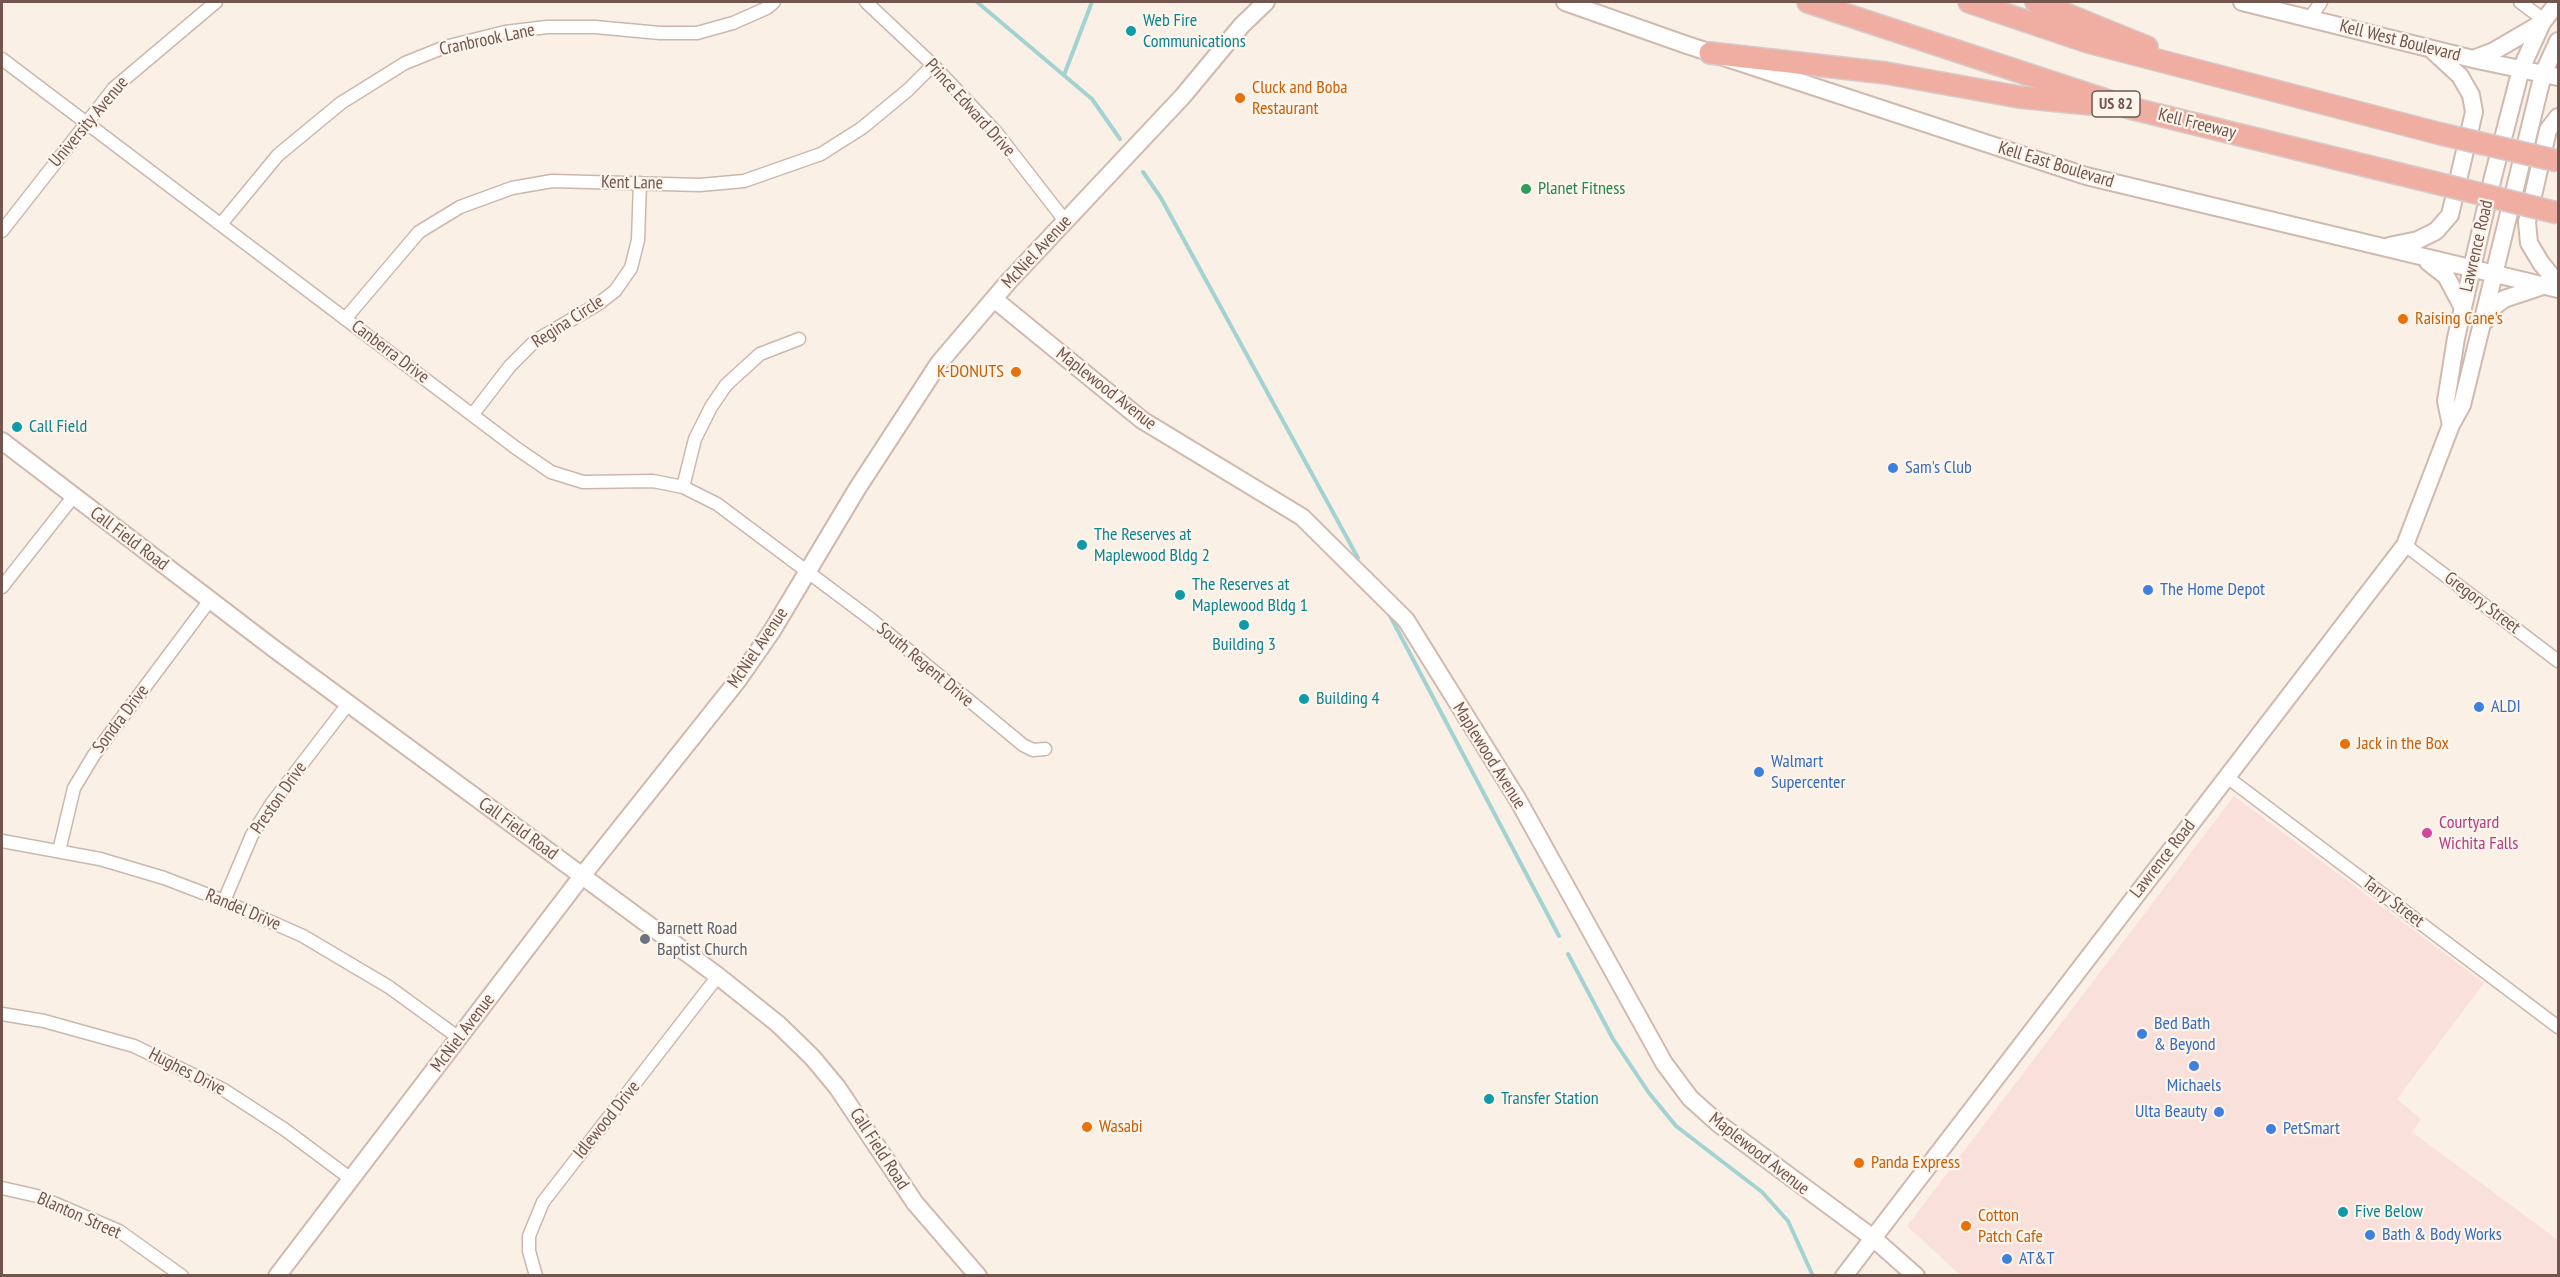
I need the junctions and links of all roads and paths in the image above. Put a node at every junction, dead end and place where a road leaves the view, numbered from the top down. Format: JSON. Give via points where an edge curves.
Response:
{"nodes":[{"id":1,"x":216,"y":2,"type":"edge"},
{"id":2,"x":774,"y":2,"type":"edge"},
{"id":3,"x":866,"y":2,"type":"edge"},
{"id":4,"x":1255,"y":2,"type":"edge"},
{"id":5,"x":1266,"y":2,"type":"edge"},
{"id":6,"x":1565,"y":2,"type":"edge"},
{"id":7,"x":1808,"y":2,"type":"edge"},
{"id":8,"x":1969,"y":2,"type":"edge"},
{"id":9,"x":2036,"y":2,"type":"edge"},
{"id":10,"x":2242,"y":2,"type":"edge"},
{"id":11,"x":2321,"y":2,"type":"edge"},
{"id":12,"x":2520,"y":2,"type":"edge"},
{"id":13,"x":2559,"y":2,"type":"edge"},
{"id":14,"x":2310,"y":18,"type":"junction"},
{"id":15,"x":2543,"y":22,"type":"junction"},
{"id":16,"x":1242,"y":25,"type":"junction"},
{"id":17,"x":2559,"y":41,"type":"edge"},
{"id":18,"x":2431,"y":48,"type":"junction"},
{"id":19,"x":1710,"y":53,"type":"junction"},
{"id":20,"x":2,"y":59,"type":"edge"},
{"id":21,"x":2473,"y":59,"type":"junction"},
{"id":22,"x":933,"y":65,"type":"junction"},
{"id":23,"x":2521,"y":69,"type":"junction"},
{"id":24,"x":2200,"y":71,"type":"junction"},
{"id":25,"x":2551,"y":75,"type":"edge"},
{"id":26,"x":2130,"y":108,"type":"junction"},
{"id":27,"x":2559,"y":117,"type":"edge"},
{"id":28,"x":85,"y":123,"type":"junction"},
{"id":29,"x":2559,"y":161,"type":"edge"},
{"id":30,"x":640,"y":183,"type":"junction"},
{"id":31,"x":2559,"y":213,"type":"edge"},
{"id":32,"x":1066,"y":222,"type":"junction"},
{"id":33,"x":221,"y":224,"type":"junction"},
{"id":34,"x":2,"y":231,"type":"edge"},
{"id":35,"x":2385,"y":247,"type":"junction"},
{"id":36,"x":2423,"y":257,"type":"junction"},
{"id":37,"x":2472,"y":269,"type":"junction"},
{"id":38,"x":2494,"y":274,"type":"junction"},
{"id":39,"x":2554,"y":286,"type":"edge"},
{"id":40,"x":994,"y":299,"type":"junction"},
{"id":41,"x":2463,"y":308,"type":"junction"},
{"id":42,"x":345,"y":319,"type":"junction"},
{"id":43,"x":2481,"y":329,"type":"junction"},
{"id":44,"x":799,"y":339,"type":"dead end"},
{"id":45,"x":473,"y":414,"type":"junction"},
{"id":46,"x":2451,"y":425,"type":"junction"},
{"id":47,"x":2,"y":441,"type":"edge"},
{"id":48,"x":683,"y":487,"type":"junction"},
{"id":49,"x":73,"y":497,"type":"junction"},
{"id":50,"x":2405,"y":545,"type":"junction"},
{"id":51,"x":808,"y":573,"type":"junction"},
{"id":52,"x":2,"y":587,"type":"edge"},
{"id":53,"x":210,"y":600,"type":"junction"},
{"id":54,"x":2559,"y":661,"type":"edge"},
{"id":55,"x":348,"y":704,"type":"junction"},
{"id":56,"x":1045,"y":749,"type":"dead end"},
{"id":57,"x":2227,"y":777,"type":"junction"},
{"id":58,"x":2,"y":841,"type":"edge"},
{"id":59,"x":59,"y":851,"type":"junction"},
{"id":60,"x":582,"y":876,"type":"junction"},
{"id":61,"x":224,"y":901,"type":"junction"},
{"id":62,"x":718,"y":976,"type":"junction"},
{"id":63,"x":2,"y":1014,"type":"edge"},
{"id":64,"x":2559,"y":1027,"type":"edge"},
{"id":65,"x":459,"y":1038,"type":"junction"},
{"id":66,"x":351,"y":1179,"type":"junction"},
{"id":67,"x":2,"y":1188,"type":"edge"},
{"id":68,"x":1873,"y":1238,"type":"junction"},
{"id":69,"x":182,"y":1275,"type":"edge"},
{"id":70,"x":277,"y":1275,"type":"edge"},
{"id":71,"x":536,"y":1275,"type":"edge"},
{"id":72,"x":978,"y":1275,"type":"edge"},
{"id":73,"x":1844,"y":1275,"type":"edge"},
{"id":74,"x":1916,"y":1275,"type":"edge"}],
"edges":[{"from":1,"to":28,"type":"street","name":"University Avenue","via":[[114,88]]},
{"from":2,"to":33,"type":"street","name":"Cranbrook Lane","via":[[733,23],[697,33],[547,27],[445,46],[405,63],[341,103],[278,155]]},
{"from":3,"to":22,"type":"street","name":"Prince Edward Drive"},
{"from":4,"to":16,"type":"street","name":"McNiel Avenue"},
{"from":5,"to":16,"type":"street","name":"McNiel Avenue"},
{"from":6,"to":19,"type":"street","name":"Kell East Boulevard"},
{"from":7,"to":26,"type":"highway","name":"Kell Freeway","number":"US 82"},
{"from":8,"to":24,"type":"highway","via":[[2088,42]]},
{"from":9,"to":24,"type":"highway"},
{"from":10,"to":14,"type":"street","name":"Kell West Boulevard"},
{"from":11,"to":14,"type":"street"},
{"from":12,"to":15,"type":"street"},
{"from":13,"to":15,"type":"street"},
{"from":14,"to":18,"type":"street","name":"Kell West Boulevard"},
{"from":15,"to":21,"type":"street"},
{"from":15,"to":23,"type":"street","name":"Lawrence Road"},
{"from":16,"to":32,"type":"street","name":"McNiel Avenue","via":[[1183,96]]},
{"from":17,"to":25,"type":"street","name":"Lawrence Road"},
{"from":18,"to":21,"type":"street","name":"Kell West Boulevard"},
{"from":18,"to":35,"type":"street","via":[[2460,76],[2471,95],[2474,112],[2450,215],[2436,231],[2418,240]]},
{"from":19,"to":26,"type":"highway","via":[[1886,73],[2019,97]]},
{"from":19,"to":35,"type":"street","name":"Kell East Boulevard","via":[[2086,176]]},
{"from":20,"to":28,"type":"street","name":"Canberra Drive"},
{"from":21,"to":23,"type":"street","name":"Kell West Boulevard"},
{"from":22,"to":30,"type":"street","name":"Kent Lane","via":[[862,128],[811,158],[744,181],[700,185]]},
{"from":22,"to":32,"type":"street","name":"Prince Edward Drive","via":[[996,132]]},
{"from":23,"to":25,"type":"street","name":"Kell West Boulevard"},
{"from":23,"to":37,"type":"street","name":"Lawrence Road"},
{"from":24,"to":29,"type":"highway","bridge":true},
{"from":25,"to":38,"type":"street","name":"Lawrence Road"},
{"from":26,"to":31,"type":"highway","name":"Kell Freeway","number":"US 82","bridge":true},
{"from":27,"to":39,"type":"street","via":[[2548,130],[2527,222],[2529,243]]},
{"from":28,"to":33,"type":"street","name":"Canberra Drive"},
{"from":28,"to":34,"type":"street","name":"University Avenue"},
{"from":30,"to":42,"type":"street","name":"Kent Lane","via":[[552,181],[512,188],[460,207],[419,232]]},
{"from":30,"to":45,"type":"street","name":"Regina Circle","via":[[638,240],[631,268],[615,291],[535,341]]},
{"from":32,"to":40,"type":"street","name":"McNiel Avenue"},
{"from":33,"to":42,"type":"street","name":"Canberra Drive"},
{"from":35,"to":36,"type":"street","name":"Kell East Boulevard"},
{"from":36,"to":37,"type":"street","name":"Kell East Boulevard"},
{"from":36,"to":41,"type":"street","via":[[2446,276]]},
{"from":37,"to":38,"type":"street","name":"Kell East Boulevard"},
{"from":37,"to":41,"type":"street","name":"Lawrence Road"},
{"from":38,"to":39,"type":"street","name":"Kell East Boulevard"},
{"from":38,"to":43,"type":"street","name":"Lawrence Road"},
{"from":39,"to":43,"type":"street","via":[[2535,287],[2504,299],[2492,308]]},
{"from":40,"to":51,"type":"street","name":"McNiel Avenue","via":[[922,386]]},
{"from":40,"to":68,"type":"street","name":"Maplewood Avenue","via":[[1142,420],[1302,517],[1406,620],[1518,800],[1664,1064],[1690,1098],[1719,1124]]},
{"from":41,"to":46,"type":"street","name":"Lawrence Road","via":[[2446,401]]},
{"from":42,"to":45,"type":"street","name":"Canberra Drive"},
{"from":43,"to":46,"type":"street","name":"Lawrence Road","via":[[2462,405]]},
{"from":44,"to":48,"type":"street","via":[[760,354],[726,386],[695,439]]},
{"from":45,"to":48,"type":"street","name":"Canberra Drive","via":[[516,448],[562,476],[583,482],[643,481]]},
{"from":46,"to":50,"type":"street","name":"Lawrence Road"},
{"from":47,"to":49,"type":"street","name":"Call Field Road"},
{"from":48,"to":51,"type":"street","name":"Canberra Drive","via":[[717,504]]},
{"from":49,"to":52,"type":"street"},
{"from":49,"to":53,"type":"street","name":"Call Field Road"},
{"from":50,"to":54,"type":"street","name":"Gregory Street"},
{"from":50,"to":57,"type":"street","name":"Lawrence Road"},
{"from":51,"to":56,"type":"street","name":"South Regent Drive","via":[[1023,745],[1033,750]]},
{"from":51,"to":60,"type":"street","name":"McNiel Avenue","via":[[738,680]]},
{"from":53,"to":55,"type":"street","name":"Call Field Road"},
{"from":53,"to":59,"type":"street","name":"Sondra Drive","via":[[94,754],[74,788]]},
{"from":55,"to":60,"type":"street","name":"Call Field Road"},
{"from":55,"to":61,"type":"street","name":"Preston Drive","via":[[272,803],[252,835]]},
{"from":57,"to":64,"type":"street","name":"Tarry Street"},
{"from":57,"to":68,"type":"street","name":"Lawrence Road"},
{"from":58,"to":59,"type":"street","name":"Randel Drive"},
{"from":59,"to":61,"type":"street","name":"Randel Drive","via":[[164,878]]},
{"from":60,"to":62,"type":"street","name":"Call Field Road"},
{"from":60,"to":65,"type":"street","name":"McNiel Avenue"},
{"from":61,"to":65,"type":"street","name":"Randel Drive","via":[[303,936],[389,987]]},
{"from":62,"to":71,"type":"street","name":"Idlewood Drive","via":[[543,1202],[529,1236]]},
{"from":62,"to":72,"type":"street","name":"Call Field Road","via":[[812,1057],[837,1087],[915,1203]]},
{"from":63,"to":66,"type":"street","name":"Hughes Drive","via":[[44,1021],[134,1046],[224,1090]]},
{"from":65,"to":66,"type":"street","name":"McNiel Avenue"},
{"from":66,"to":70,"type":"street","name":"McNiel Avenue"},
{"from":67,"to":69,"type":"street","name":"Blanton Street","via":[[37,1196],[119,1231]]},
{"from":68,"to":73,"type":"street","name":"Lawrence Road"},
{"from":68,"to":74,"type":"street","name":"Maplewood Avenue"}]}
